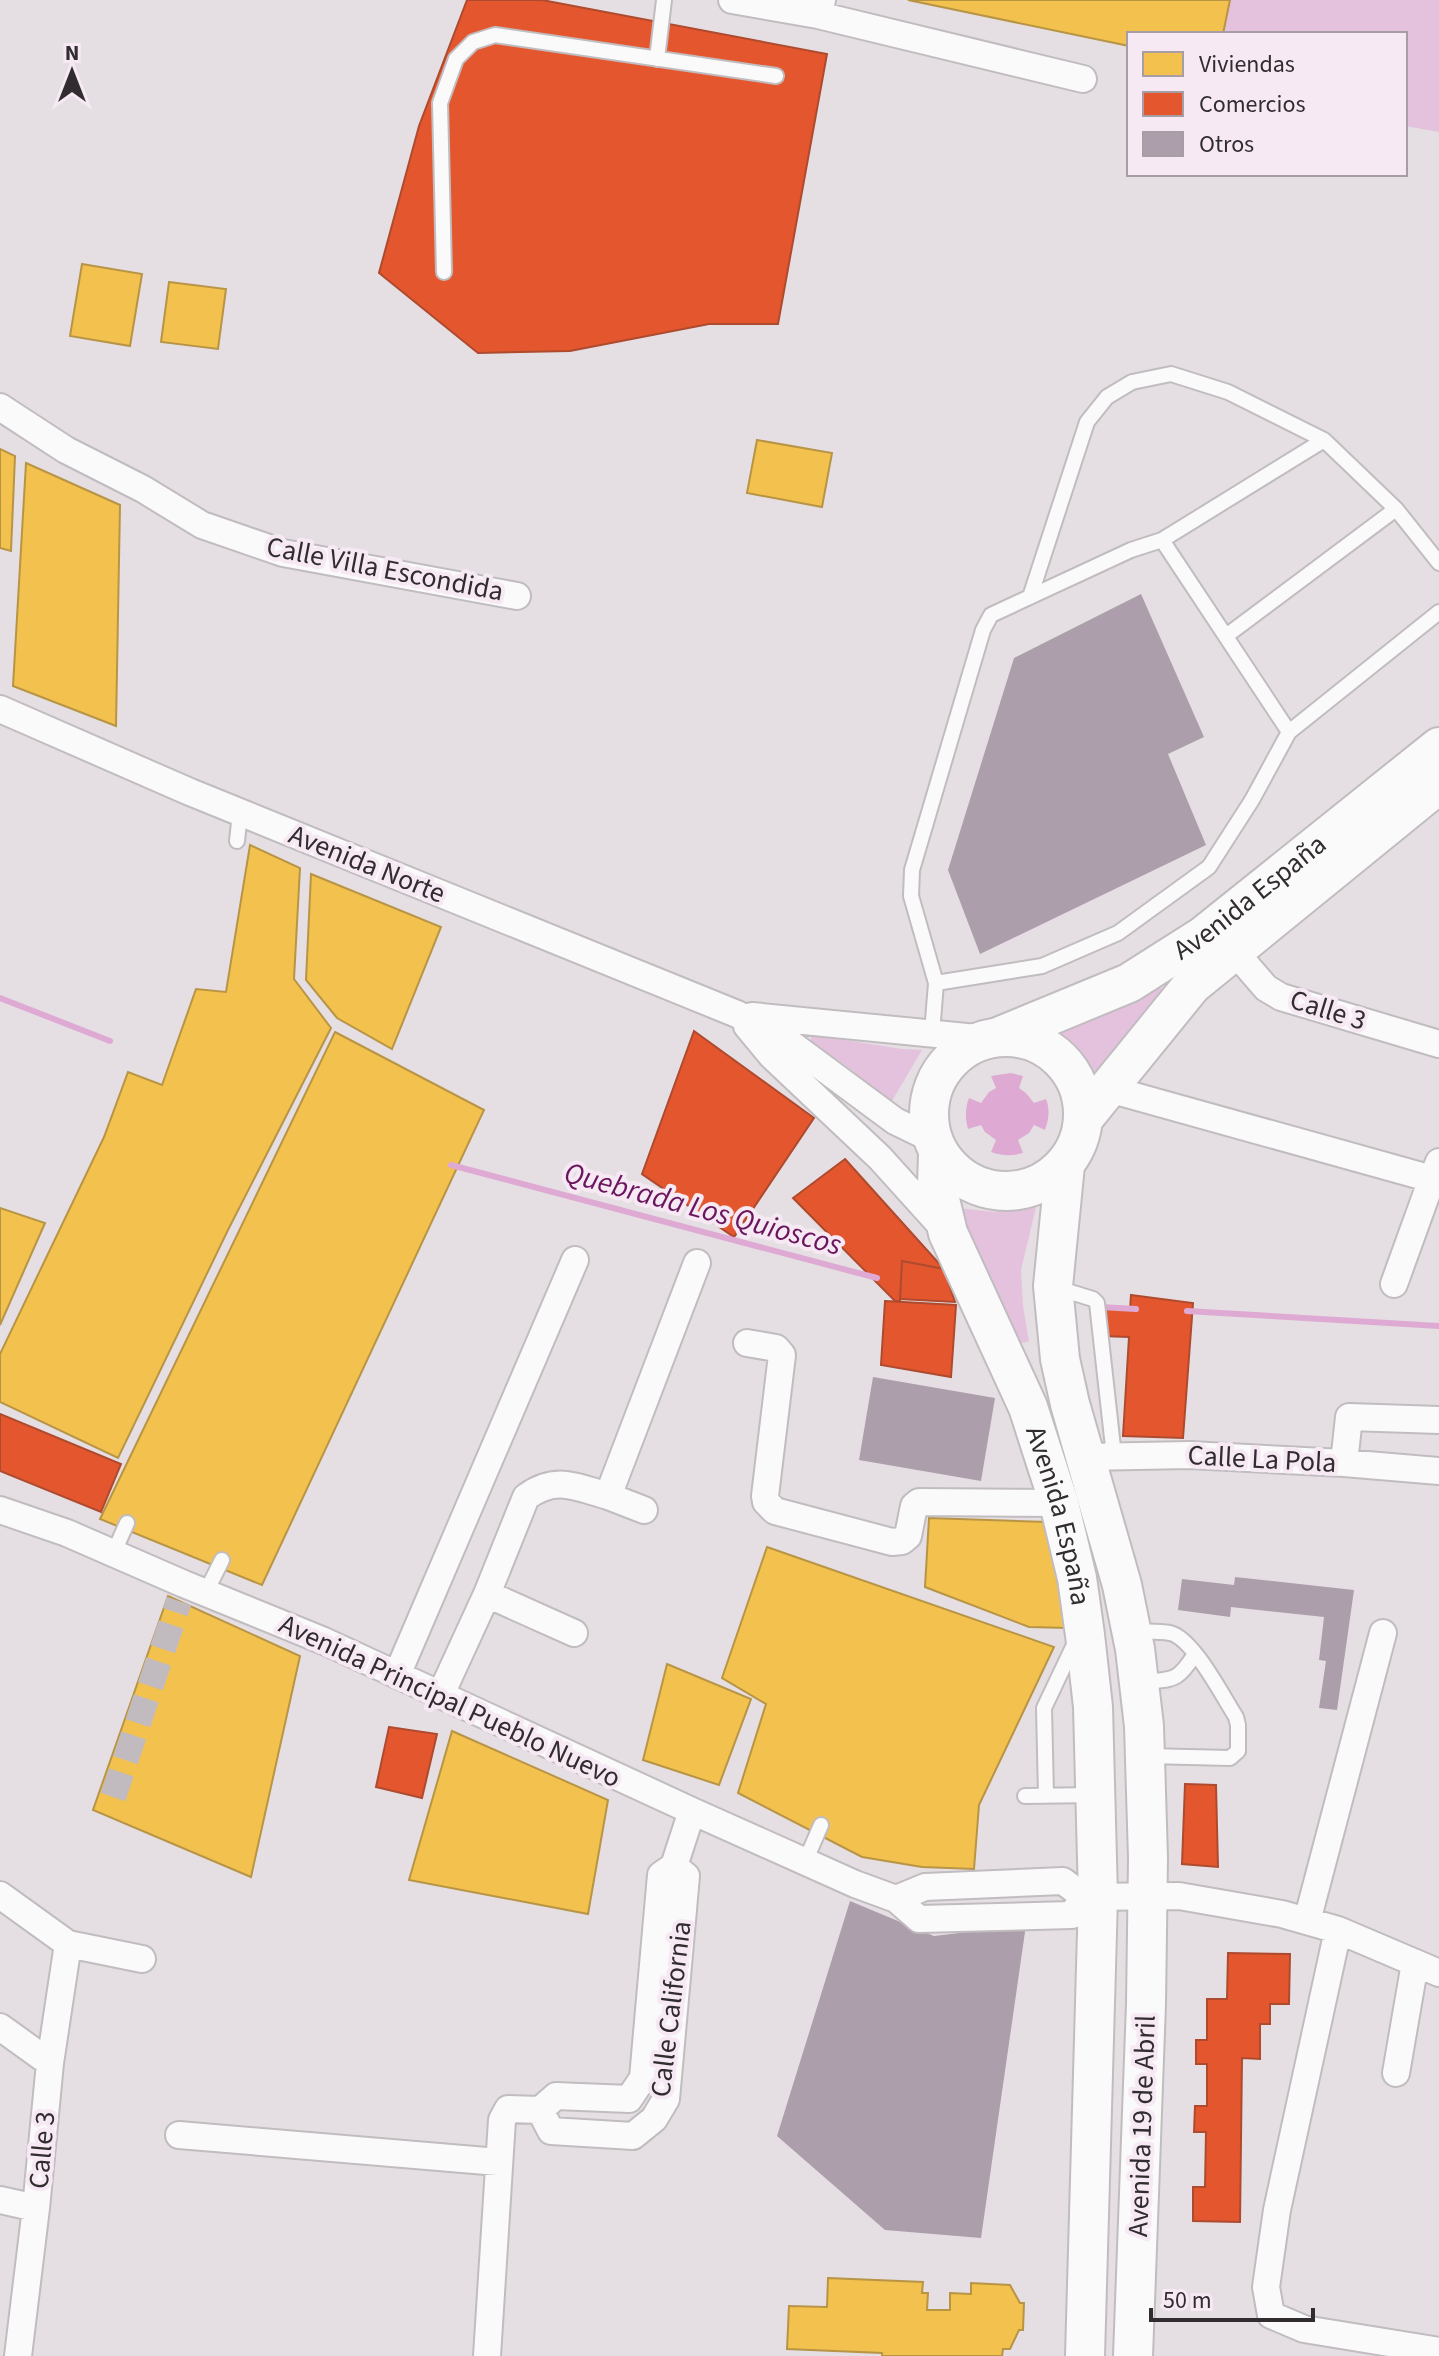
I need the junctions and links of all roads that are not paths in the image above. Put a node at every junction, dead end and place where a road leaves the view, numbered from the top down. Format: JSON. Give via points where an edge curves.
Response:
{"nodes":[{"id":1,"x":664,"y":0,"type":"edge"},
{"id":2,"x":732,"y":0,"type":"edge"},
{"id":3,"x":820,"y":8,"type":"edge"},
{"id":4,"x":657,"y":59,"type":"junction"},
{"id":5,"x":776,"y":76,"type":"dead end"},
{"id":6,"x":1083,"y":79,"type":"dead end"},
{"id":7,"x":444,"y":272,"type":"dead end"},
{"id":8,"x":0,"y":407,"type":"edge"},
{"id":9,"x":1324,"y":440,"type":"junction"},
{"id":10,"x":1396,"y":509,"type":"junction"},
{"id":11,"x":1162,"y":540,"type":"junction"},
{"id":12,"x":1439,"y":563,"type":"edge"},
{"id":13,"x":517,"y":596,"type":"dead end"},
{"id":14,"x":1030,"y":597,"type":"junction"},
{"id":15,"x":1439,"y":612,"type":"edge"},
{"id":16,"x":1226,"y":636,"type":"junction"},
{"id":17,"x":0,"y":709,"type":"edge"},
{"id":18,"x":1289,"y":732,"type":"junction"},
{"id":19,"x":1439,"y":747,"type":"edge"},
{"id":20,"x":1439,"y":784,"type":"edge"},
{"id":21,"x":240,"y":813,"type":"junction"},
{"id":22,"x":237,"y":841,"type":"dead end"},
{"id":23,"x":1234,"y":951,"type":"junction"},
{"id":24,"x":936,"y":983,"type":"junction"},
{"id":25,"x":737,"y":1014,"type":"junction"},
{"id":26,"x":932,"y":1033,"type":"junction"},
{"id":27,"x":993,"y":1038,"type":"junction"},
{"id":28,"x":1439,"y":1044,"type":"edge"},
{"id":29,"x":1109,"y":1089,"type":"junction"},
{"id":30,"x":1084,"y":1118,"type":"junction"},
{"id":31,"x":935,"y":1146,"type":"junction"},
{"id":32,"x":1065,"y":1165,"type":"junction"},
{"id":33,"x":1436,"y":1171,"type":"edge"},
{"id":34,"x":948,"y":1233,"type":"junction"},
{"id":35,"x":575,"y":1260,"type":"dead end"},
{"id":36,"x":697,"y":1263,"type":"dead end"},
{"id":37,"x":1394,"y":1284,"type":"dead end"},
{"id":38,"x":1053,"y":1286,"type":"junction"},
{"id":39,"x":747,"y":1343,"type":"dead end"},
{"id":40,"x":1439,"y":1420,"type":"edge"},
{"id":41,"x":1100,"y":1456,"type":"junction"},
{"id":42,"x":1344,"y":1463,"type":"junction"},
{"id":43,"x":1439,"y":1471,"type":"edge"},
{"id":44,"x":608,"y":1496,"type":"junction"},
{"id":45,"x":1059,"y":1503,"type":"junction"},
{"id":46,"x":0,"y":1510,"type":"edge"},
{"id":47,"x":644,"y":1510,"type":"dead end"},
{"id":48,"x":127,"y":1523,"type":"dead end"},
{"id":49,"x":114,"y":1552,"type":"junction"},
{"id":50,"x":222,"y":1560,"type":"dead end"},
{"id":51,"x":190,"y":1592,"type":"junction"},
{"id":52,"x":487,"y":1594,"type":"junction"},
{"id":53,"x":1132,"y":1631,"type":"junction"},
{"id":54,"x":574,"y":1633,"type":"dead end"},
{"id":55,"x":1383,"y":1633,"type":"dead end"},
{"id":56,"x":1085,"y":1635,"type":"junction"},
{"id":57,"x":1195,"y":1654,"type":"junction"},
{"id":58,"x":397,"y":1675,"type":"junction"},
{"id":59,"x":1139,"y":1683,"type":"junction"},
{"id":60,"x":441,"y":1694,"type":"junction"},
{"id":61,"x":1145,"y":1756,"type":"junction"},
{"id":62,"x":1046,"y":1795,"type":"junction"},
{"id":63,"x":1095,"y":1795,"type":"junction"},
{"id":64,"x":1025,"y":1796,"type":"dead end"},
{"id":65,"x":692,"y":1811,"type":"junction"},
{"id":66,"x":821,"y":1825,"type":"dead end"},
{"id":67,"x":805,"y":1862,"type":"junction"},
{"id":68,"x":674,"y":1866,"type":"junction"},
{"id":69,"x":0,"y":1895,"type":"edge"},
{"id":70,"x":1146,"y":1896,"type":"junction"},
{"id":71,"x":1091,"y":1897,"type":"junction"},
{"id":72,"x":1307,"y":1921,"type":"junction"},
{"id":73,"x":1338,"y":1930,"type":"junction"},
{"id":74,"x":68,"y":1944,"type":"junction"},
{"id":75,"x":142,"y":1959,"type":"dead end"},
{"id":76,"x":1427,"y":1968,"type":"edge"},
{"id":77,"x":0,"y":2027,"type":"edge"},
{"id":78,"x":50,"y":2063,"type":"junction"},
{"id":79,"x":1396,"y":2073,"type":"dead end"},
{"id":80,"x":540,"y":2110,"type":"junction"},
{"id":81,"x":179,"y":2135,"type":"dead end"},
{"id":82,"x":498,"y":2162,"type":"junction"},
{"id":83,"x":0,"y":2200,"type":"edge"},
{"id":84,"x":36,"y":2208,"type":"junction"},
{"id":85,"x":1439,"y":2351,"type":"edge"},
{"id":86,"x":18,"y":2356,"type":"edge"},
{"id":87,"x":487,"y":2356,"type":"edge"},
{"id":88,"x":1085,"y":2356,"type":"edge"},
{"id":89,"x":1133,"y":2356,"type":"edge"}],
"edges":[{"from":1,"to":4,"type":"lane"},
{"from":2,"to":3,"type":"street"},
{"from":3,"to":6,"type":"street"},
{"from":4,"to":5,"type":"lane"},
{"from":4,"to":7,"type":"lane","via":[[495,35],[473,42],[456,59],[440,103]]},
{"from":8,"to":13,"type":"street","name":"Calle Villa Escondida","via":[[202,525],[283,553]]},
{"from":9,"to":10,"type":"lane"},
{"from":9,"to":11,"type":"lane"},
{"from":9,"to":14,"type":"lane","via":[[1228,392],[1171,374],[1132,382],[1107,397],[1087,422]]},
{"from":10,"to":12,"type":"lane"},
{"from":10,"to":16,"type":"lane"},
{"from":11,"to":14,"type":"lane"},
{"from":11,"to":16,"type":"lane"},
{"from":14,"to":24,"type":"lane","via":[[991,615],[983,630],[912,870],[911,896]]},
{"from":15,"to":18,"type":"lane"},
{"from":16,"to":18,"type":"lane"},
{"from":17,"to":21,"type":"street","name":"Avenida Norte"},
{"from":18,"to":24,"type":"lane","via":[[1209,867],[1118,933],[1042,966]]},
{"from":19,"to":27,"type":"main road","name":"Avenida España","via":[[1203,936],[1129,983]]},
{"from":20,"to":23,"type":"main road","name":"Avenida España"},
{"from":21,"to":22,"type":"lane"},
{"from":21,"to":25,"type":"street","name":"Avenida Norte"},
{"from":23,"to":28,"type":"street","name":"Calle 3","via":[[1266,988],[1281,997]]},
{"from":23,"to":29,"type":"main road","name":"Avenida España","via":[[1192,985]]},
{"from":24,"to":26,"type":"lane"},
{"from":25,"to":26,"type":"street","name":"Avenida Norte"},
{"from":25,"to":31,"type":"street","name":"Avenida Norte","via":[[787,1041]]},
{"from":25,"to":34,"type":"street"},
{"from":26,"to":27,"type":"street","name":"Avenida Norte"},
{"from":27,"to":30,"type":"main road","via":[[1020,1038],[1060,1058],[1074,1075]]},
{"from":27,"to":31,"type":"main road","via":[[964,1049],[945,1066],[932,1089],[927,1114]]},
{"from":29,"to":30,"type":"main road","name":"Avenida España"},
{"from":29,"to":33,"type":"street"},
{"from":30,"to":32,"type":"main road","via":[[1079,1143]]},
{"from":31,"to":32,"type":"main road","via":[[954,1172],[999,1192],[1047,1181]]},
{"from":31,"to":34,"type":"main road","name":"Avenida España","via":[[937,1187]]},
{"from":32,"to":38,"type":"main road","name":"Avenida España"},
{"from":33,"to":37,"type":"street"},
{"from":34,"to":45,"type":"main road","name":"Avenida España","via":[[1028,1407]]},
{"from":35,"to":58,"type":"street"},
{"from":36,"to":44,"type":"street"},
{"from":38,"to":41,"type":"main road","name":"Avenida España","via":[[1070,1404]]},
{"from":38,"to":41,"type":"lane","via":[[1097,1303]]},
{"from":39,"to":45,"type":"street","via":[[776,1348],[782,1355],[765,1496],[775,1511],[892,1542],[908,1536],[919,1502]]},
{"from":40,"to":42,"type":"street","via":[[1338,1417]]},
{"from":41,"to":42,"type":"street","name":"Calle La Pola"},
{"from":41,"to":53,"type":"main road","name":"Avenida España"},
{"from":42,"to":43,"type":"street","name":"Calle La Pola"},
{"from":44,"to":47,"type":"street"},
{"from":44,"to":52,"type":"street","via":[[550,1484],[526,1497]]},
{"from":45,"to":56,"type":"main road","name":"Avenida España"},
{"from":46,"to":49,"type":"street","name":"Avenida Principal Pueblo Nuevo"},
{"from":48,"to":49,"type":"lane"},
{"from":49,"to":51,"type":"street","name":"Avenida Principal Pueblo Nuevo"},
{"from":50,"to":51,"type":"lane"},
{"from":51,"to":58,"type":"street","name":"Avenida Principal Pueblo Nuevo","via":[[324,1641]]},
{"from":52,"to":54,"type":"street"},
{"from":52,"to":60,"type":"street"},
{"from":53,"to":57,"type":"lane","via":[[1172,1633]]},
{"from":53,"to":59,"type":"main road","name":"Avenida España"},
{"from":55,"to":72,"type":"street"},
{"from":56,"to":62,"type":"lane","via":[[1072,1649],[1044,1708]]},
{"from":56,"to":63,"type":"main road","name":"Avenida España"},
{"from":57,"to":59,"type":"lane","via":[[1182,1675]]},
{"from":57,"to":61,"type":"lane","via":[[1236,1717],[1238,1751],[1230,1758]]},
{"from":58,"to":60,"type":"street","name":"Avenida Principal Pueblo Nuevo"},
{"from":59,"to":61,"type":"main road","name":"Avenida España"},
{"from":60,"to":65,"type":"street","name":"Avenida Principal Pueblo Nuevo"},
{"from":61,"to":70,"type":"main road","name":"Avenida España"},
{"from":62,"to":63,"type":"lane"},
{"from":62,"to":64,"type":"lane"},
{"from":63,"to":71,"type":"main road","name":"Avenida España"},
{"from":65,"to":67,"type":"street","name":"Avenida Principal Pueblo Nuevo"},
{"from":65,"to":68,"type":"street","name":"Calle California"},
{"from":66,"to":67,"type":"lane"},
{"from":67,"to":71,"type":"street","name":"Avenida Principal Pueblo Nuevo","via":[[896,1899],[919,1919],[1072,1915]]},
{"from":68,"to":80,"type":"street","name":"Calle California","via":[[661,1875],[643,2078],[629,2099],[556,2096]]},
{"from":68,"to":80,"type":"street","name":"Calle California","via":[[686,1876],[666,2099],[654,2119],[633,2136],[551,2131]]},
{"from":69,"to":74,"type":"street"},
{"from":70,"to":71,"type":"street"},
{"from":70,"to":72,"type":"street","via":[[1179,1896]]},
{"from":70,"to":89,"type":"main road","name":"Avenida 19 de Abril"},
{"from":71,"to":88,"type":"main road","name":"Avenida 19 de Abril"},
{"from":72,"to":73,"type":"street"},
{"from":73,"to":76,"type":"street"},
{"from":73,"to":85,"type":"street","via":[[1277,2210],[1266,2287],[1271,2315],[1304,2329]]},
{"from":74,"to":75,"type":"street"},
{"from":74,"to":78,"type":"street","name":"Calle 3"},
{"from":76,"to":79,"type":"street"},
{"from":77,"to":78,"type":"street"},
{"from":78,"to":84,"type":"street","name":"Calle 3"},
{"from":80,"to":82,"type":"street","name":"Calle California","via":[[508,2109]]},
{"from":81,"to":82,"type":"street"},
{"from":82,"to":87,"type":"street","name":"Calle California"},
{"from":83,"to":84,"type":"street"},
{"from":84,"to":86,"type":"street","name":"Calle 3"}]}
